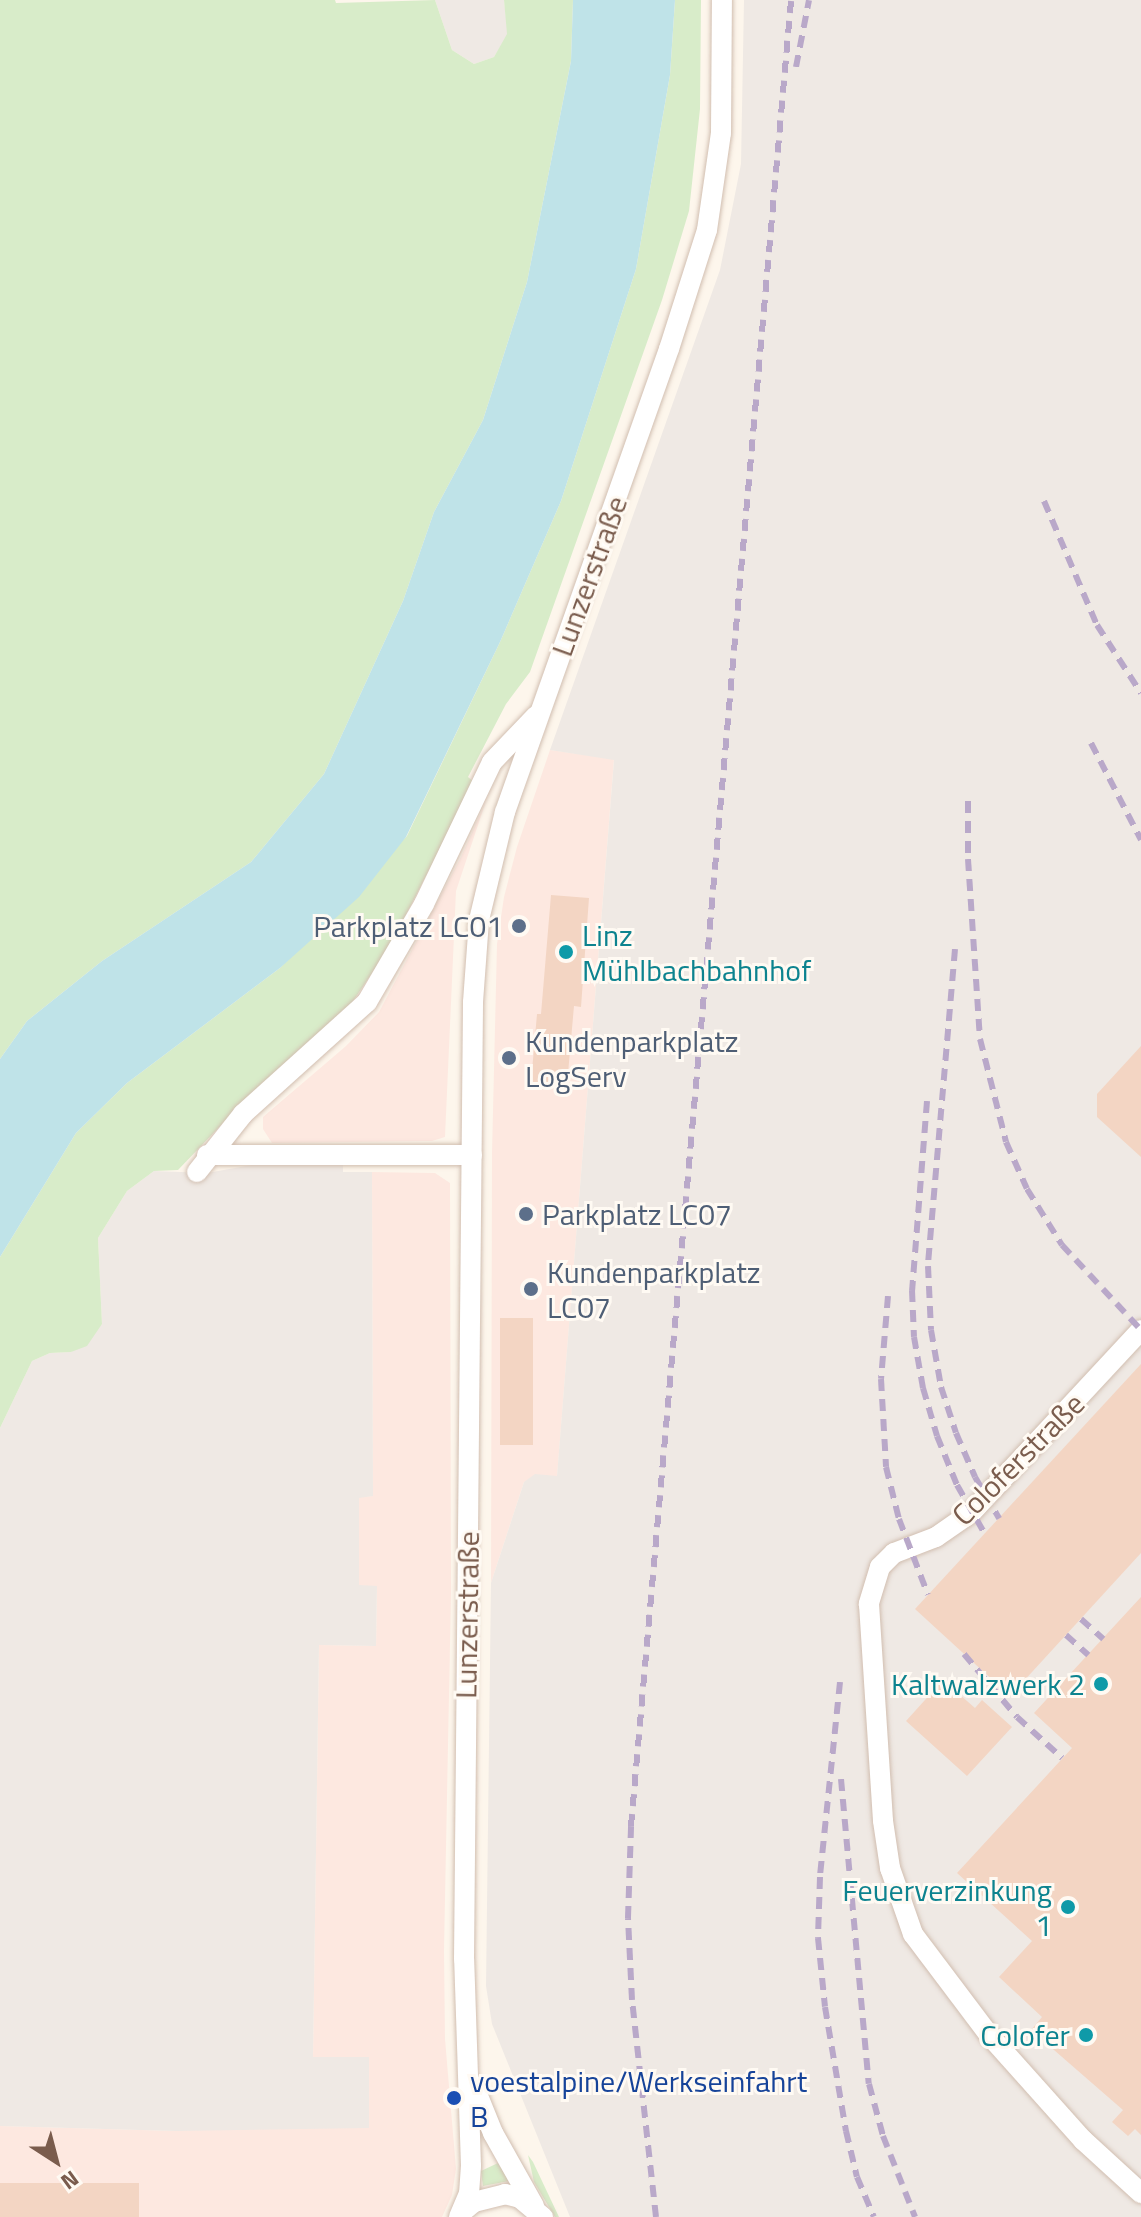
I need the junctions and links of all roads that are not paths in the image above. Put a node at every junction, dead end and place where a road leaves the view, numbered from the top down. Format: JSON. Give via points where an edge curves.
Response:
{"nodes":[{"id":1,"x":722,"y":0,"type":"edge"},
{"id":2,"x":541,"y":711,"type":"junction"},
{"id":3,"x":472,"y":1155,"type":"junction"},
{"id":4,"x":1141,"y":1330,"type":"edge"},
{"id":5,"x":470,"y":2075,"type":"junction"},
{"id":6,"x":1141,"y":2193,"type":"edge"},
{"id":7,"x":538,"y":2212,"type":"edge"},
{"id":8,"x":461,"y":2215,"type":"edge"}],
"edges":[{"from":1,"to":2,"type":"street","name":"Lunzerstraße","via":[[721,133],[707,230]]},
{"from":2,"to":3,"type":"street","name":"Lunzerstraße","via":[[505,812],[480,907]]},
{"from":2,"to":3,"type":"street","via":[[492,762],[424,904],[367,1002],[254,1104],[202,1163]]},
{"from":3,"to":5,"type":"street","name":"Lunzerstraße","via":[[464,1943]]},
{"from":4,"to":6,"type":"street","name":"Coloferstraße","via":[[972,1512],[936,1537],[894,1553],[880,1567],[869,1604],[883,1821],[890,1868],[913,1934],[1001,2047],[1083,2140]]},
{"from":5,"to":7,"type":"street","name":"Lunzerstraße","via":[[493,2133]]},
{"from":5,"to":8,"type":"street","name":"Lunzerstraße","via":[[471,2166]]},
{"from":7,"to":8,"type":"street","name":"Lunzerstraße","via":[[505,2194],[489,2196]]}]}
